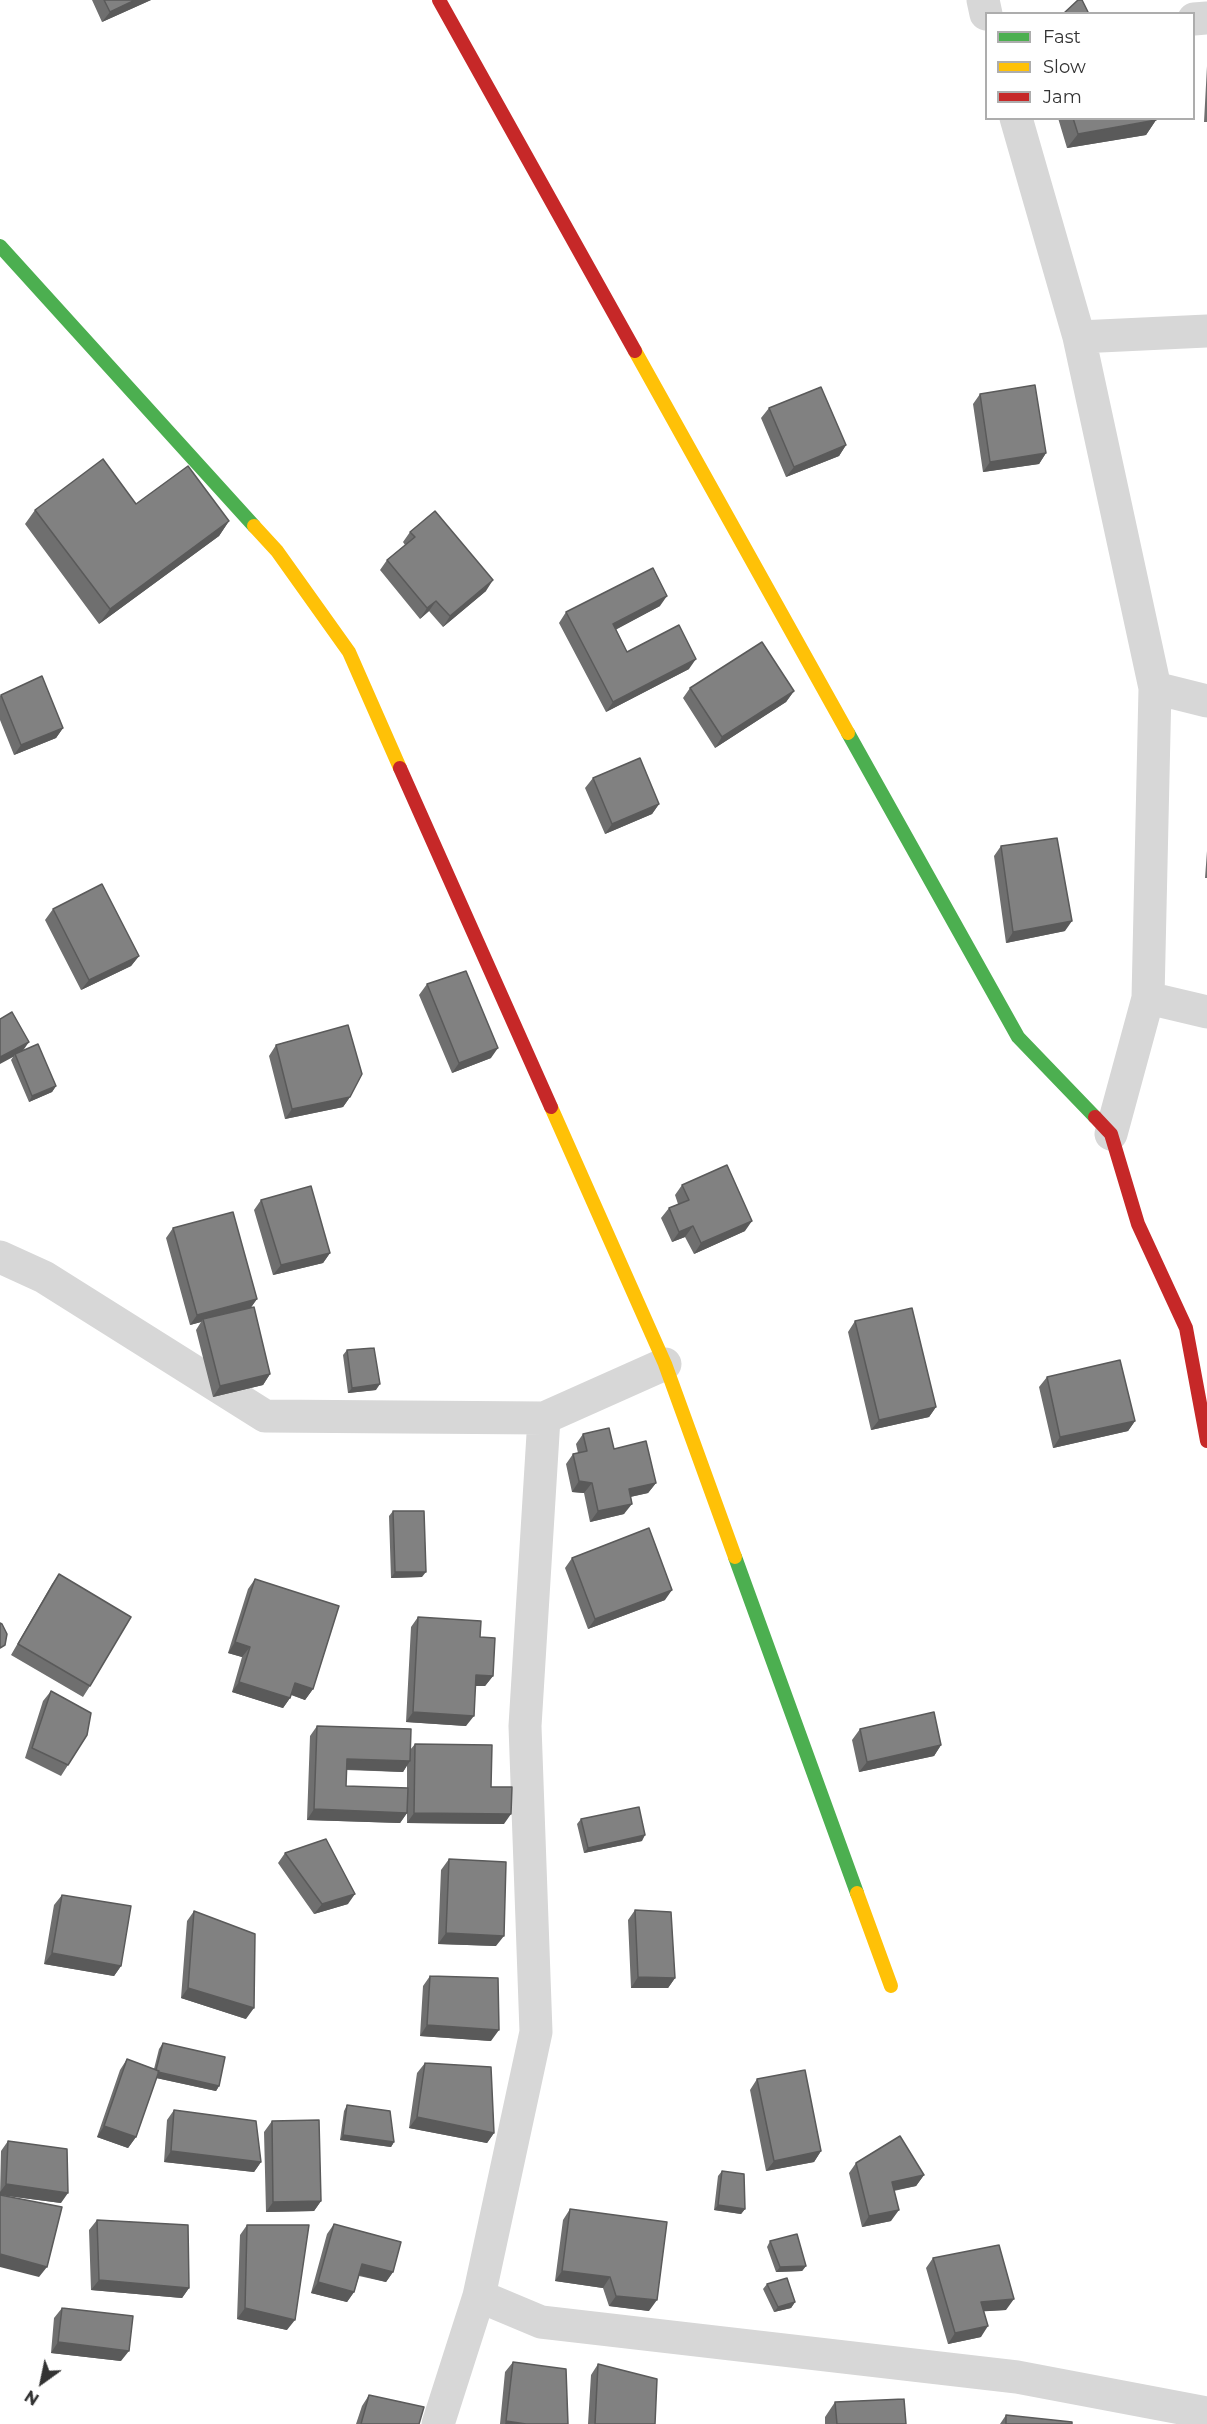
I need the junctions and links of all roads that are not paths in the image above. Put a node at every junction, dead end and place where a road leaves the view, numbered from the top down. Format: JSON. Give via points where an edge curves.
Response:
{"nodes":[{"id":1,"x":439,"y":0,"type":"edge"},
{"id":2,"x":1017,"y":120,"type":"edge"},
{"id":3,"x":0,"y":246,"type":"edge"},
{"id":4,"x":1207,"y":331,"type":"edge"},
{"id":5,"x":1080,"y":337,"type":"junction"},
{"id":6,"x":1155,"y":688,"type":"junction"},
{"id":7,"x":1207,"y":701,"type":"edge"},
{"id":8,"x":1148,"y":999,"type":"junction"},
{"id":9,"x":1207,"y":1012,"type":"edge"},
{"id":10,"x":1111,"y":1134,"type":"junction"},
{"id":11,"x":0,"y":1257,"type":"edge"},
{"id":12,"x":1197,"y":1335,"type":"edge"},
{"id":13,"x":665,"y":1364,"type":"junction"},
{"id":14,"x":544,"y":1418,"type":"junction"},
{"id":15,"x":1207,"y":1441,"type":"edge"},
{"id":16,"x":891,"y":1986,"type":"dead end"},
{"id":17,"x":479,"y":2296,"type":"junction"},
{"id":18,"x":1207,"y":2413,"type":"edge"},
{"id":19,"x":438,"y":2424,"type":"edge"}],
"edges":[{"from":1,"to":10,"type":"street","via":[[1018,1037]]},
{"from":2,"to":5,"type":"street"},
{"from":3,"to":13,"type":"street","via":[[277,551],[349,652]]},
{"from":4,"to":5,"type":"street"},
{"from":5,"to":6,"type":"street"},
{"from":6,"to":7,"type":"street"},
{"from":6,"to":8,"type":"street"},
{"from":8,"to":9,"type":"street"},
{"from":8,"to":10,"type":"street"},
{"from":10,"to":12,"type":"street","via":[[1138,1224]]},
{"from":11,"to":14,"type":"street","via":[[44,1276],[265,1416]]},
{"from":12,"to":15,"type":"street"},
{"from":13,"to":14,"type":"street"},
{"from":13,"to":16,"type":"street"},
{"from":14,"to":17,"type":"street","via":[[525,1726],[536,2032]]},
{"from":17,"to":18,"type":"street","via":[[541,2322],[1017,2377]]},
{"from":17,"to":19,"type":"street"}]}
